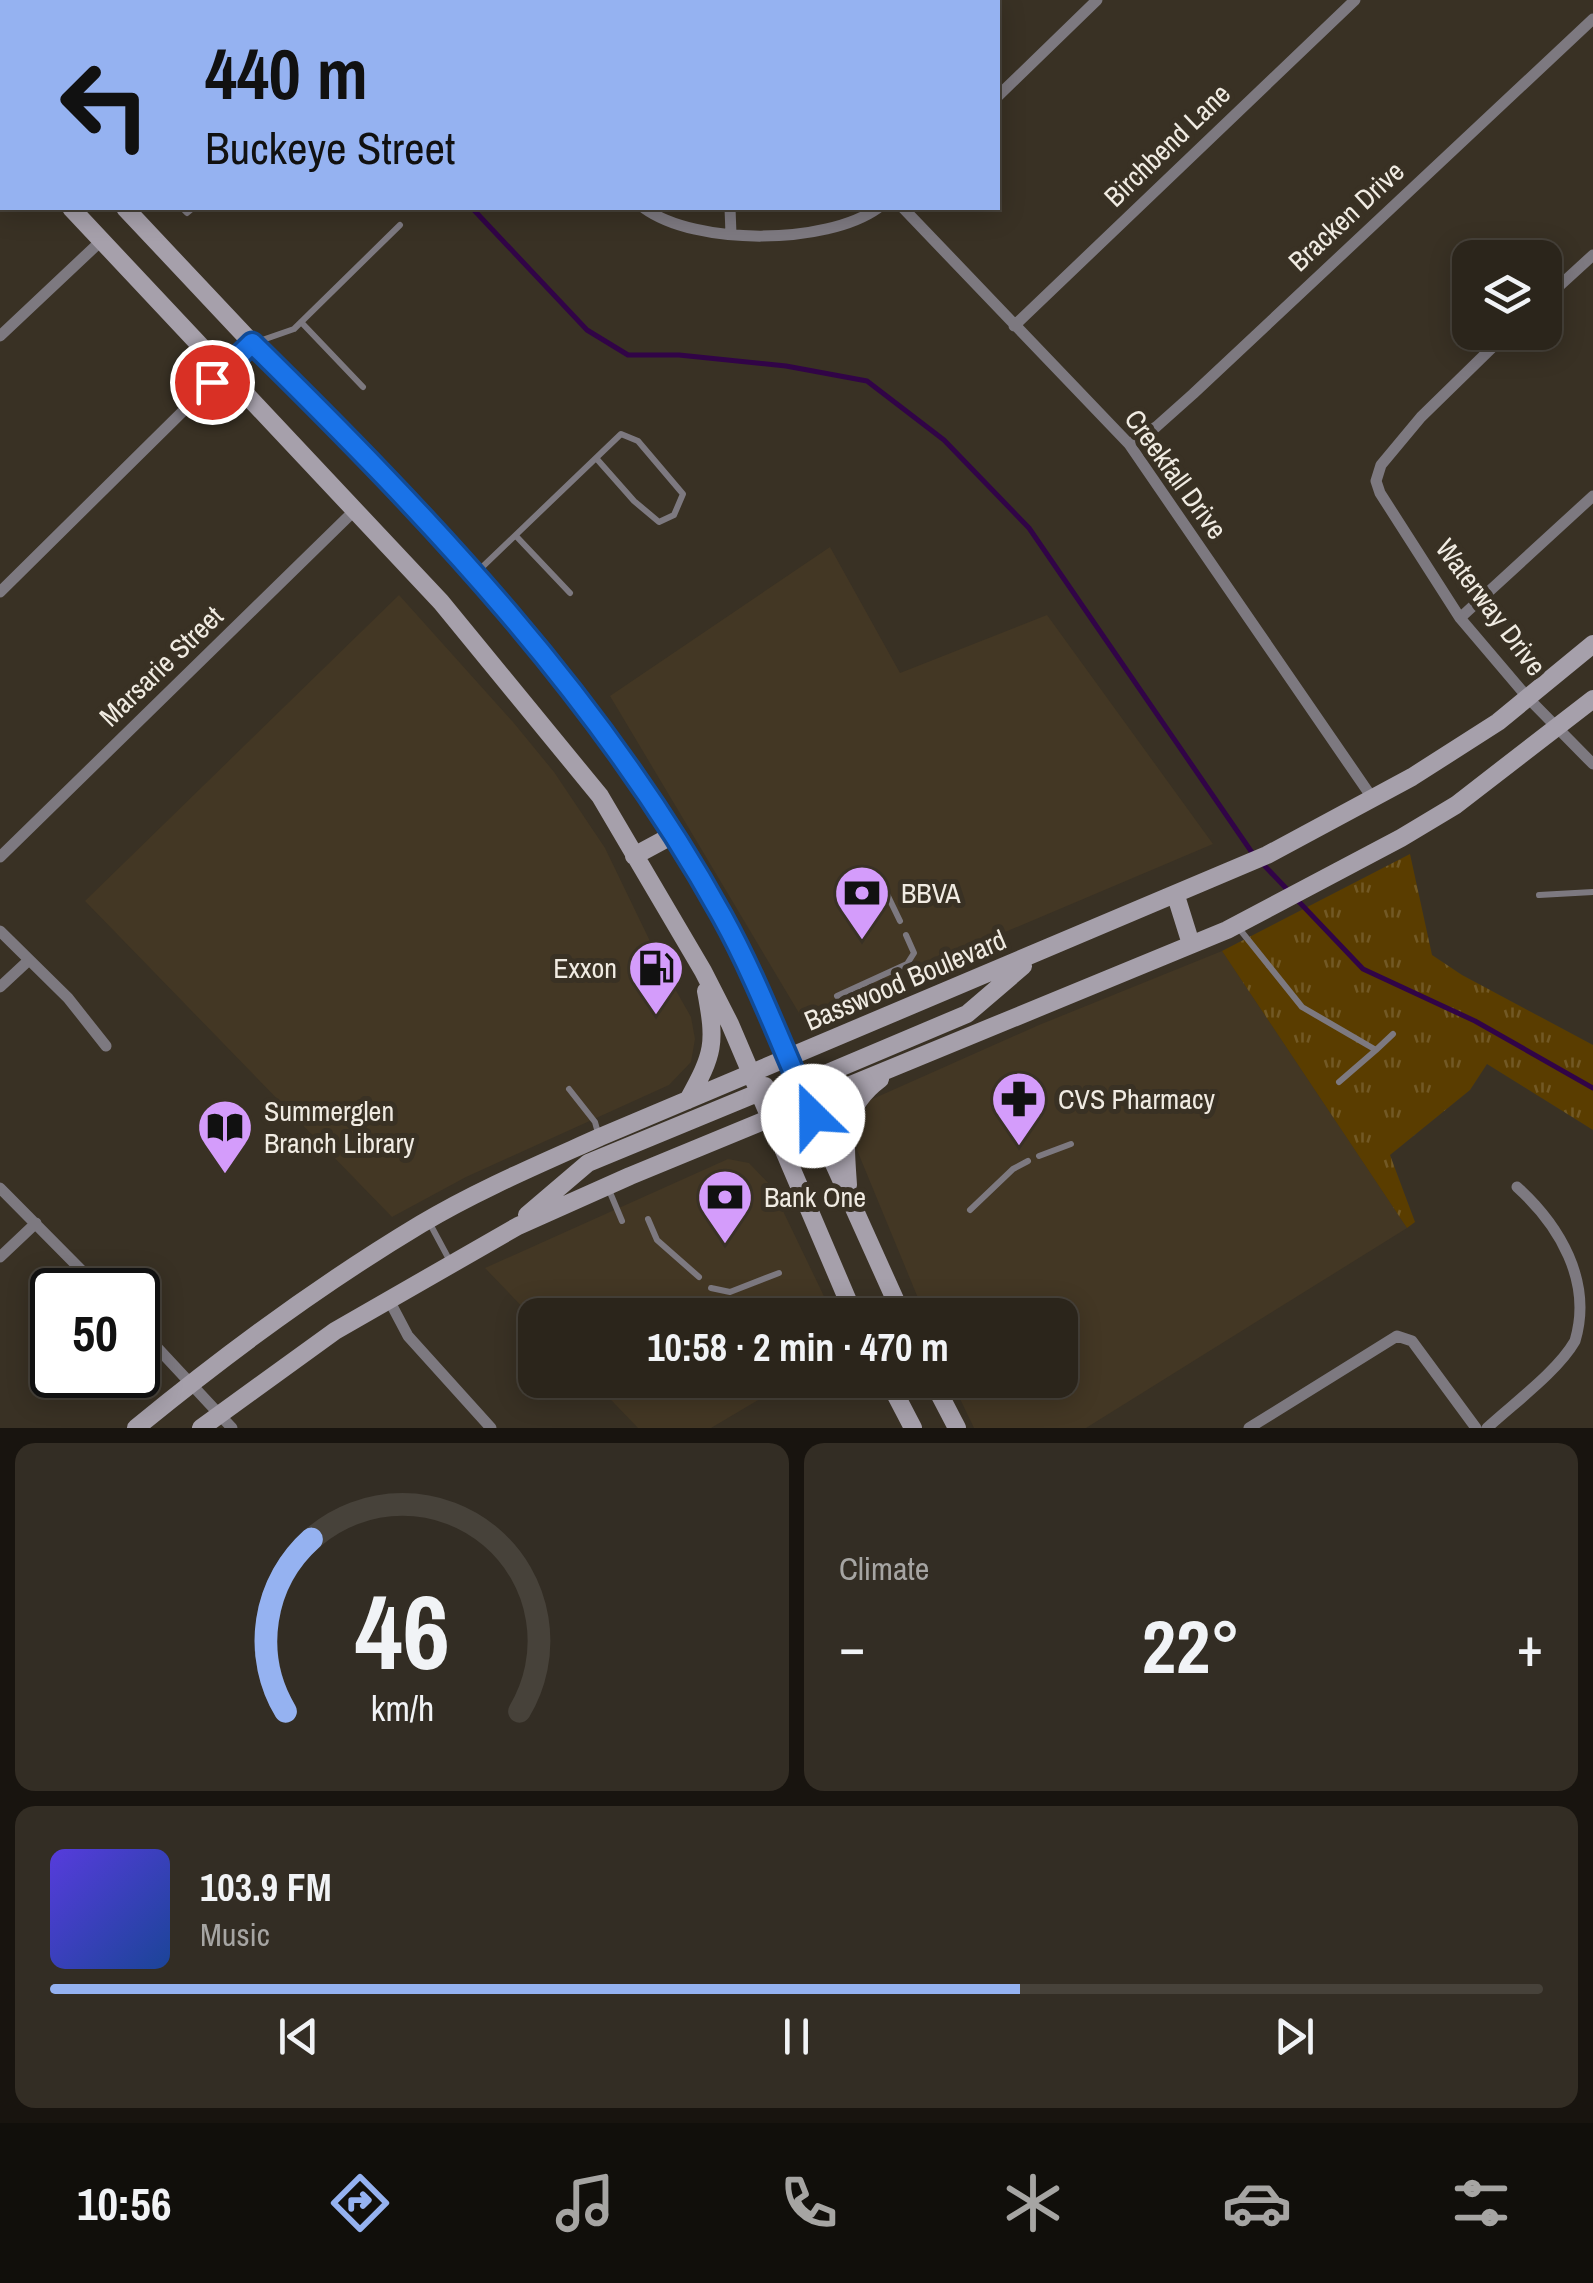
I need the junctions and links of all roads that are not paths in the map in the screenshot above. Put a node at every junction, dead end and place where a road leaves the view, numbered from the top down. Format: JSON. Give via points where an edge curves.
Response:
{"nodes":[{"id":1,"x":1097,"y":0,"type":"edge"},
{"id":2,"x":1355,"y":0,"type":"edge"},
{"id":3,"x":1593,"y":19,"type":"edge"},
{"id":4,"x":1000,"y":94,"type":"edge"},
{"id":5,"x":73,"y":210,"type":"edge"},
{"id":6,"x":127,"y":210,"type":"edge"},
{"id":7,"x":647,"y":210,"type":"edge"},
{"id":8,"x":730,"y":210,"type":"edge"},
{"id":9,"x":874,"y":210,"type":"edge"},
{"id":10,"x":904,"y":210,"type":"edge"},
{"id":11,"x":400,"y":224,"type":"dead end"},
{"id":12,"x":732,"y":234,"type":"junction"},
{"id":13,"x":102,"y":240,"type":"junction"},
{"id":14,"x":1593,"y":255,"type":"edge"},
{"id":15,"x":1562,"y":283,"type":"edge"},
{"id":16,"x":301,"y":322,"type":"junction"},
{"id":17,"x":1014,"y":326,"type":"junction"},
{"id":18,"x":0,"y":336,"type":"edge"},
{"id":19,"x":252,"y":343,"type":"junction"},
{"id":20,"x":1489,"y":350,"type":"edge"},
{"id":21,"x":225,"y":370,"type":"junction"},
{"id":22,"x":364,"y":388,"type":"dead end"},
{"id":23,"x":1129,"y":444,"type":"junction"},
{"id":24,"x":596,"y":458,"type":"junction"},
{"id":25,"x":1593,"y":496,"type":"edge"},
{"id":26,"x":356,"y":509,"type":"junction"},
{"id":27,"x":516,"y":536,"type":"junction"},
{"id":28,"x":475,"y":574,"type":"junction"},
{"id":29,"x":0,"y":592,"type":"edge"},
{"id":30,"x":570,"y":593,"type":"dead end"},
{"id":31,"x":1460,"y":618,"type":"junction"},
{"id":32,"x":1593,"y":644,"type":"edge"},
{"id":33,"x":1528,"y":698,"type":"junction"},
{"id":34,"x":1593,"y":699,"type":"edge"},
{"id":35,"x":1558,"y":728,"type":"junction"},
{"id":36,"x":1593,"y":764,"type":"edge"},
{"id":37,"x":1373,"y":799,"type":"junction"},
{"id":38,"x":673,"y":835,"type":"junction"},
{"id":39,"x":0,"y":856,"type":"edge"},
{"id":40,"x":634,"y":856,"type":"junction"},
{"id":41,"x":886,"y":892,"type":"dead end"},
{"id":42,"x":1593,"y":892,"type":"edge"},
{"id":43,"x":1539,"y":895,"type":"dead end"},
{"id":44,"x":1176,"y":896,"type":"junction"},
{"id":45,"x":900,"y":921,"type":"dead end"},
{"id":46,"x":1236,"y":925,"type":"junction"},
{"id":47,"x":0,"y":931,"type":"edge"},
{"id":48,"x":906,"y":935,"type":"dead end"},
{"id":49,"x":1191,"y":944,"type":"junction"},
{"id":50,"x":1036,"y":954,"type":"junction"},
{"id":51,"x":29,"y":960,"type":"junction"},
{"id":52,"x":702,"y":971,"type":"junction"},
{"id":53,"x":0,"y":987,"type":"edge"},
{"id":54,"x":837,"y":996,"type":"dead end"},
{"id":55,"x":1394,"y":1034,"type":"dead end"},
{"id":56,"x":106,"y":1046,"type":"dead end"},
{"id":57,"x":1376,"y":1050,"type":"junction"},
{"id":58,"x":788,"y":1059,"type":"junction"},
{"id":59,"x":896,"y":1066,"type":"junction"},
{"id":60,"x":1340,"y":1082,"type":"dead end"},
{"id":61,"x":756,"y":1083,"type":"junction"},
{"id":62,"x":799,"y":1085,"type":"junction"},
{"id":63,"x":569,"y":1089,"type":"dead end"},
{"id":64,"x":688,"y":1100,"type":"junction"},
{"id":65,"x":807,"y":1103,"type":"junction"},
{"id":66,"x":770,"y":1118,"type":"junction"},
{"id":67,"x":600,"y":1138,"type":"junction"},
{"id":68,"x":1071,"y":1144,"type":"dead end"},
{"id":69,"x":1039,"y":1156,"type":"dead end"},
{"id":70,"x":1028,"y":1160,"type":"dead end"},
{"id":71,"x":607,"y":1186,"type":"junction"},
{"id":72,"x":1517,"y":1187,"type":"dead end"},
{"id":73,"x":0,"y":1188,"type":"edge"},
{"id":74,"x":849,"y":1201,"type":"junction"},
{"id":75,"x":970,"y":1210,"type":"dead end"},
{"id":76,"x":648,"y":1219,"type":"dead end"},
{"id":77,"x":428,"y":1220,"type":"junction"},
{"id":78,"x":622,"y":1221,"type":"dead end"},
{"id":79,"x":36,"y":1223,"type":"junction"},
{"id":80,"x":508,"y":1232,"type":"junction"},
{"id":81,"x":0,"y":1257,"type":"edge"},
{"id":82,"x":451,"y":1262,"type":"junction"},
{"id":83,"x":80,"y":1268,"type":"edge"},
{"id":84,"x":779,"y":1273,"type":"dead end"},
{"id":85,"x":699,"y":1277,"type":"dead end"},
{"id":86,"x":711,"y":1288,"type":"dead end"},
{"id":87,"x":847,"y":1298,"type":"edge"},
{"id":88,"x":894,"y":1298,"type":"edge"},
{"id":89,"x":389,"y":1300,"type":"junction"},
{"id":90,"x":160,"y":1349,"type":"edge"},
{"id":91,"x":192,"y":1382,"type":"junction"},
{"id":92,"x":897,"y":1398,"type":"edge"},
{"id":93,"x":941,"y":1398,"type":"edge"},
{"id":94,"x":219,"y":1413,"type":"junction"},
{"id":95,"x":1274,"y":1413,"type":"junction"},
{"id":96,"x":136,"y":1428,"type":"edge"},
{"id":97,"x":201,"y":1428,"type":"edge"},
{"id":98,"x":232,"y":1428,"type":"edge"},
{"id":99,"x":492,"y":1428,"type":"edge"},
{"id":100,"x":913,"y":1428,"type":"edge"},
{"id":101,"x":957,"y":1428,"type":"edge"},
{"id":102,"x":1249,"y":1428,"type":"edge"},
{"id":103,"x":1284,"y":1428,"type":"edge"},
{"id":104,"x":1476,"y":1428,"type":"edge"},
{"id":105,"x":1487,"y":1428,"type":"edge"}],
"edges":[{"from":1,"to":4,"type":"street"},
{"from":2,"to":17,"type":"street","name":"Birchbend Lane"},
{"from":3,"to":23,"type":"street","name":"Bracken Drive","via":[[1193,394]]},
{"from":5,"to":13,"type":"main road"},
{"from":6,"to":19,"type":"main road"},
{"from":7,"to":12,"type":"street","via":[[663,220]]},
{"from":8,"to":12,"type":"street"},
{"from":9,"to":12,"type":"street","via":[[820,230]]},
{"from":10,"to":17,"type":"street","name":"Creekfall Drive"},
{"from":11,"to":16,"type":"lane"},
{"from":13,"to":18,"type":"street"},
{"from":13,"to":21,"type":"main road"},
{"from":14,"to":15,"type":"street"},
{"from":16,"to":19,"type":"lane"},
{"from":16,"to":22,"type":"lane"},
{"from":17,"to":23,"type":"street","name":"Creekfall Drive"},
{"from":19,"to":21,"type":"street"},
{"from":19,"to":28,"type":"main road"},
{"from":20,"to":31,"type":"street","name":"Waterway Drive","via":[[1420,416],[1380,465],[1376,481]]},
{"from":21,"to":26,"type":"main road"},
{"from":21,"to":29,"type":"street"},
{"from":23,"to":37,"type":"street","name":"Creekfall Drive"},
{"from":24,"to":24,"type":"lane","via":[[620,434],[638,441],[683,494],[674,515],[659,522],[646,513]]},
{"from":24,"to":27,"type":"lane"},
{"from":25,"to":31,"type":"street"},
{"from":26,"to":39,"type":"street","name":"Marsarie Street"},
{"from":26,"to":40,"type":"main road","via":[[506,678],[600,796]]},
{"from":27,"to":28,"type":"lane"},
{"from":27,"to":30,"type":"lane"},
{"from":28,"to":38,"type":"main road","via":[[634,772]]},
{"from":31,"to":33,"type":"street","name":"Waterway Drive"},
{"from":32,"to":33,"type":"main road","name":"Basswood Boulevard"},
{"from":33,"to":35,"type":"street","name":"Waterway Drive"},
{"from":33,"to":37,"type":"main road","name":"Basswood Boulevard"},
{"from":34,"to":35,"type":"main road"},
{"from":35,"to":36,"type":"street","name":"Waterway Drive"},
{"from":35,"to":46,"type":"main road","via":[[1456,805]]},
{"from":37,"to":44,"type":"main road","name":"Basswood Boulevard"},
{"from":38,"to":40,"type":"main road"},
{"from":38,"to":58,"type":"main road","via":[[722,914]]},
{"from":40,"to":52,"type":"main road"},
{"from":41,"to":45,"type":"lane"},
{"from":42,"to":43,"type":"lane"},
{"from":44,"to":49,"type":"main road"},
{"from":44,"to":50,"type":"main road","name":"Basswood Boulevard"},
{"from":46,"to":49,"type":"main road"},
{"from":46,"to":57,"type":"lane","via":[[1302,1006]]},
{"from":47,"to":51,"type":"street"},
{"from":48,"to":54,"type":"lane","via":[[914,953],[907,964]]},
{"from":49,"to":59,"type":"main road"},
{"from":50,"to":58,"type":"main road","name":"Basswood Boulevard"},
{"from":50,"to":62,"type":"main road","via":[[967,1014]]},
{"from":51,"to":53,"type":"street"},
{"from":51,"to":56,"type":"street"},
{"from":52,"to":61,"type":"main road"},
{"from":52,"to":64,"type":"main road","via":[[714,1035]]},
{"from":55,"to":57,"type":"lane"},
{"from":57,"to":60,"type":"lane"},
{"from":58,"to":61,"type":"main road","name":"Basswood Boulevard"},
{"from":58,"to":62,"type":"main road"},
{"from":59,"to":65,"type":"main road"},
{"from":59,"to":74,"type":"main road","via":[[866,1089],[848,1118]]},
{"from":61,"to":64,"type":"main road","name":"Basswood Boulevard"},
{"from":61,"to":66,"type":"main road"},
{"from":61,"to":80,"type":"main road","via":[[588,1164]]},
{"from":62,"to":65,"type":"main road"},
{"from":62,"to":66,"type":"main road"},
{"from":63,"to":67,"type":"lane"},
{"from":64,"to":67,"type":"main road","name":"Basswood Boulevard"},
{"from":65,"to":66,"type":"main road"},
{"from":65,"to":74,"type":"main road"},
{"from":66,"to":71,"type":"main road"},
{"from":66,"to":87,"type":"main road"},
{"from":67,"to":77,"type":"main road","name":"Basswood Boulevard"},
{"from":68,"to":69,"type":"lane"},
{"from":70,"to":75,"type":"lane"},
{"from":71,"to":78,"type":"lane"},
{"from":71,"to":80,"type":"main road"},
{"from":72,"to":105,"type":"street","via":[[1573,1250],[1582,1274],[1584,1319],[1562,1358]]},
{"from":73,"to":79,"type":"street"},
{"from":74,"to":88,"type":"main road"},
{"from":76,"to":85,"type":"lane","via":[[656,1240]]},
{"from":77,"to":82,"type":"lane"},
{"from":77,"to":91,"type":"main road","name":"Basswood Boulevard"},
{"from":79,"to":81,"type":"street"},
{"from":79,"to":83,"type":"street"},
{"from":80,"to":82,"type":"main road"},
{"from":82,"to":89,"type":"main road"},
{"from":84,"to":86,"type":"lane","via":[[730,1292]]},
{"from":89,"to":94,"type":"main road"},
{"from":89,"to":99,"type":"street","via":[[408,1336]]},
{"from":90,"to":91,"type":"street"},
{"from":91,"to":94,"type":"street"},
{"from":91,"to":96,"type":"main road","name":"Basswood Boulevard"},
{"from":92,"to":100,"type":"main road"},
{"from":93,"to":101,"type":"main road"},
{"from":94,"to":97,"type":"main road"},
{"from":94,"to":98,"type":"street"},
{"from":95,"to":102,"type":"street"},
{"from":95,"to":103,"type":"street"},
{"from":95,"to":104,"type":"street","via":[[1397,1336],[1412,1342]]}]}
